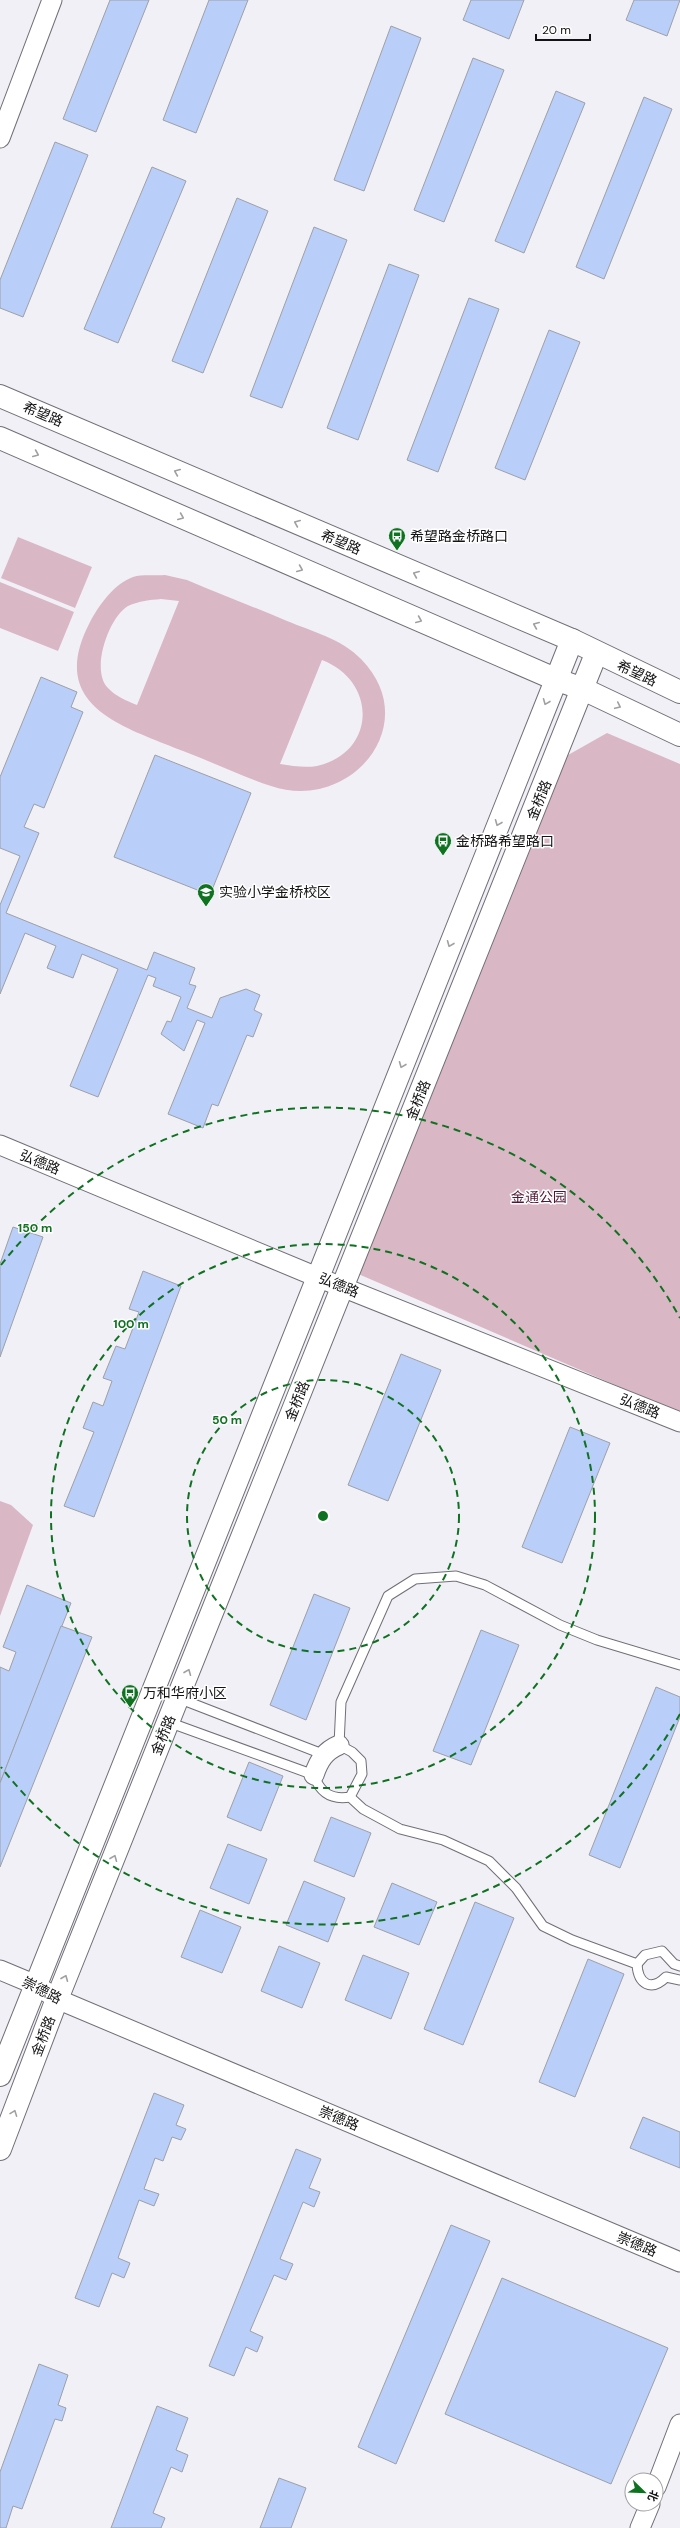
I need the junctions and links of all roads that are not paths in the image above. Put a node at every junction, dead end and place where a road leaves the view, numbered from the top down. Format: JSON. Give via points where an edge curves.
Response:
{"nodes":[{"id":1,"x":52,"y":0,"type":"edge"},
{"id":2,"x":0,"y":138,"type":"edge"},
{"id":3,"x":0,"y":396,"type":"edge"},
{"id":4,"x":0,"y":438,"type":"edge"},
{"id":5,"x":572,"y":640,"type":"junction"},
{"id":6,"x":596,"y":654,"type":"junction"},
{"id":7,"x":555,"y":679,"type":"junction"},
{"id":8,"x":583,"y":689,"type":"junction"},
{"id":9,"x":680,"y":692,"type":"edge"},
{"id":10,"x":680,"y":734,"type":"edge"},
{"id":11,"x":0,"y":1145,"type":"edge"},
{"id":12,"x":317,"y":1276,"type":"junction"},
{"id":13,"x":680,"y":1422,"type":"edge"},
{"id":14,"x":680,"y":1666,"type":"edge"},
{"id":15,"x":178,"y":1698,"type":"junction"},
{"id":16,"x":168,"y":1722,"type":"junction"},
{"id":17,"x":332,"y":1750,"type":"junction"},
{"id":18,"x":314,"y":1775,"type":"junction"},
{"id":19,"x":350,"y":1797,"type":"junction"},
{"id":20,"x":637,"y":1964,"type":"junction"},
{"id":21,"x":680,"y":1966,"type":"edge"},
{"id":22,"x":0,"y":1970,"type":"edge"},
{"id":23,"x":680,"y":1980,"type":"edge"},
{"id":24,"x":36,"y":1985,"type":"junction"},
{"id":25,"x":57,"y":1999,"type":"junction"},
{"id":26,"x":0,"y":2075,"type":"edge"},
{"id":27,"x":0,"y":2149,"type":"edge"},
{"id":28,"x":680,"y":2262,"type":"edge"},
{"id":29,"x":680,"y":2424,"type":"edge"},
{"id":30,"x":662,"y":2472,"type":"edge"},
{"id":31,"x":647,"y":2512,"type":"edge"},
{"id":32,"x":640,"y":2528,"type":"edge"}],
"edges":[{"from":1,"to":2,"type":"street"},
{"from":5,"to":3,"type":"street","name":"希望路","one_way":true},
{"from":4,"to":7,"type":"street","one_way":true},
{"from":5,"to":6,"type":"street","name":"希望路"},
{"from":5,"to":7,"type":"street","name":"金桥路"},
{"from":6,"to":8,"type":"street","name":"金桥路"},
{"from":6,"to":9,"type":"street","name":"希望路"},
{"from":7,"to":8,"type":"street"},
{"from":7,"to":12,"type":"street","name":"金桥路","one_way":true},
{"from":8,"to":10,"type":"street","one_way":true},
{"from":15,"to":8,"type":"street","name":"金桥路","one_way":true},
{"from":11,"to":12,"type":"street","name":"弘德路"},
{"from":12,"to":13,"type":"street","name":"弘德路"},
{"from":12,"to":24,"type":"street","name":"金桥路"},
{"from":14,"to":17,"type":"lane","via":[[597,1640],[560,1625],[485,1584],[456,1576],[415,1579],[388,1596],[341,1702]]},
{"from":15,"to":16,"type":"street","name":"金桥路"},
{"from":15,"to":17,"type":"lane"},
{"from":16,"to":18,"type":"lane"},
{"from":25,"to":16,"type":"street","name":"金桥路","one_way":true},
{"from":17,"to":18,"type":"street","via":[[318,1763]]},
{"from":17,"to":19,"type":"lane","via":[[352,1752],[361,1761],[362,1774]]},
{"from":18,"to":19,"type":"lane","via":[[318,1787],[329,1795]]},
{"from":19,"to":20,"type":"lane","via":[[363,1809],[400,1829],[443,1840],[489,1860],[516,1888],[543,1926],[572,1940]]},
{"from":20,"to":21,"type":"lane","via":[[645,1955],[662,1952],[674,1964]]},
{"from":20,"to":23,"type":"lane","via":[[637,1976],[648,1985],[659,1984],[666,1976]]},
{"from":22,"to":24,"type":"street","name":"崇德路"},
{"from":24,"to":25,"type":"street","name":"崇德路"},
{"from":24,"to":26,"type":"street","name":"金桥路"},
{"from":27,"to":25,"type":"street","name":"金桥路","one_way":true},
{"from":25,"to":28,"type":"street","name":"崇德路"},
{"from":29,"to":30,"type":"street"},
{"from":31,"to":32,"type":"street"}]}
